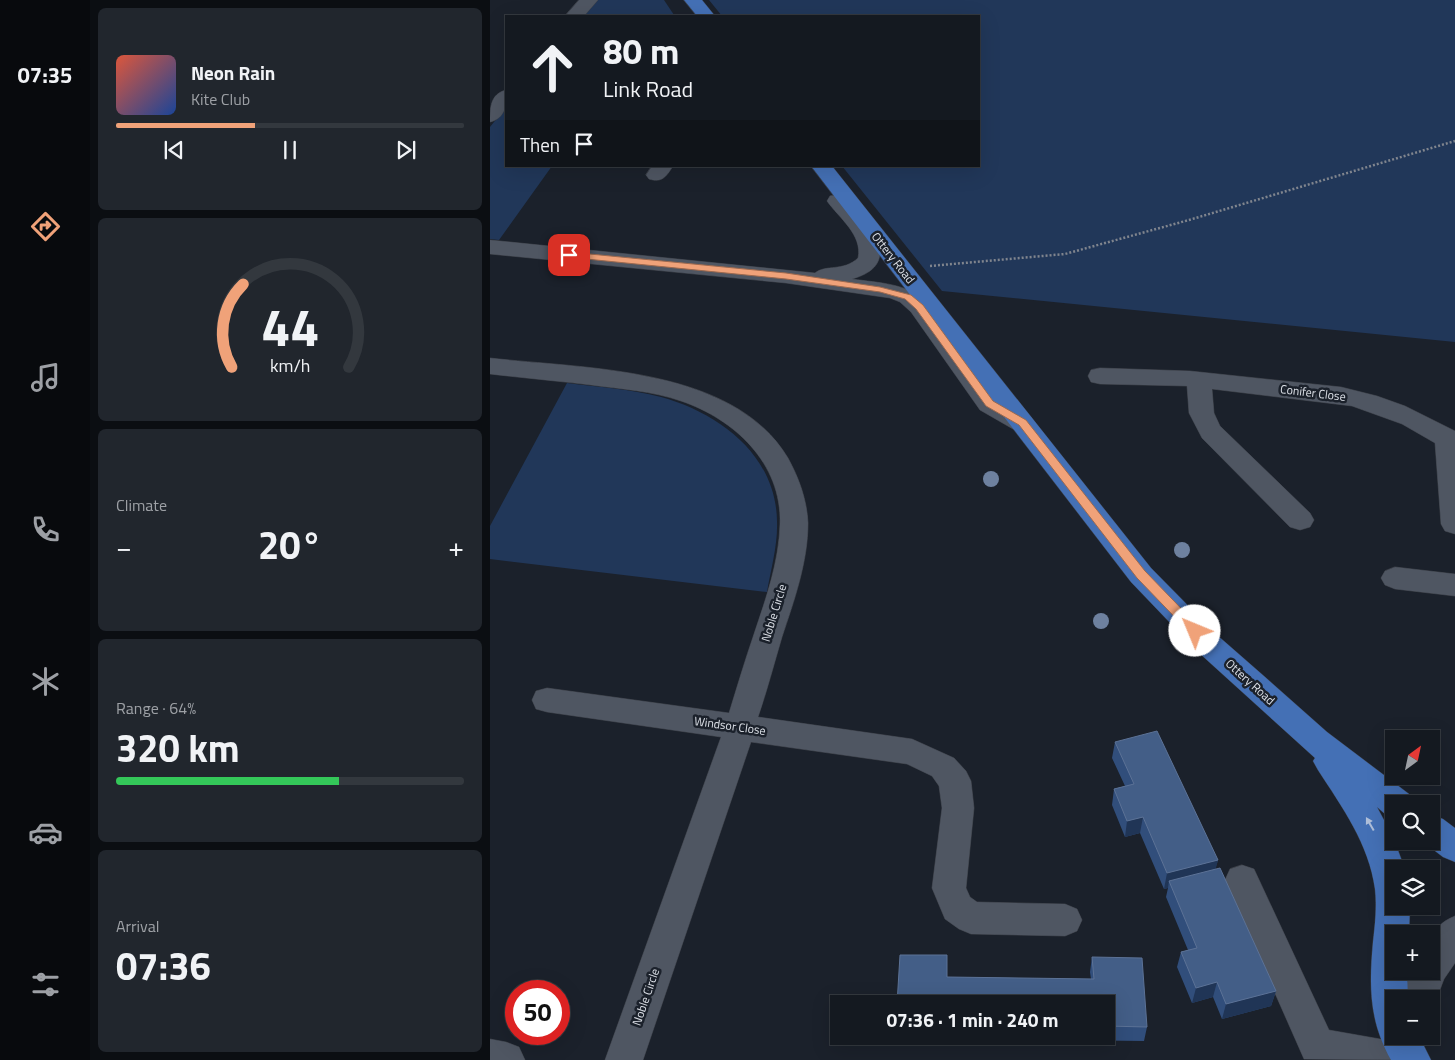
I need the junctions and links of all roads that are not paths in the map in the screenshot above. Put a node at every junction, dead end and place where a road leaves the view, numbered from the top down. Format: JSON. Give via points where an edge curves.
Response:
{"nodes":[{"id":1,"x":589,"y":0,"type":"edge"},
{"id":2,"x":693,"y":0,"type":"edge"},
{"id":3,"x":575,"y":15,"type":"edge"},
{"id":4,"x":705,"y":15,"type":"edge"},
{"id":5,"x":505,"y":97,"type":"edge"},
{"id":6,"x":490,"y":116,"type":"edge"},
{"id":7,"x":822,"y":168,"type":"edge"},
{"id":8,"x":490,"y":247,"type":"edge"},
{"id":9,"x":904,"y":272,"type":"junction"},
{"id":10,"x":850,"y":275,"type":"junction"},
{"id":11,"x":786,"y":276,"type":"junction"},
{"id":12,"x":490,"y":366,"type":"edge"},
{"id":13,"x":1100,"y":376,"type":"dead end"},
{"id":14,"x":1200,"y":381,"type":"junction"},
{"id":15,"x":1022,"y":422,"type":"junction"},
{"id":16,"x":1452,"y":439,"type":"edge"},
{"id":17,"x":1300,"y":520,"type":"dead end"},
{"id":18,"x":1455,"y":524,"type":"edge"},
{"id":19,"x":1395,"y":578,"type":"dead end"},
{"id":20,"x":1455,"y":585,"type":"edge"},
{"id":21,"x":547,"y":700,"type":"dead end"},
{"id":22,"x":740,"y":727,"type":"junction"},
{"id":23,"x":1316,"y":741,"type":"junction"},
{"id":24,"x":1385,"y":795,"type":"edge"},
{"id":25,"x":1440,"y":836,"type":"edge"},
{"id":26,"x":1455,"y":847,"type":"edge"},
{"id":27,"x":1242,"y":880,"type":"dead end"},
{"id":28,"x":1065,"y":920,"type":"dead end"},
{"id":29,"x":1455,"y":932,"type":"edge"},
{"id":30,"x":1440,"y":955,"type":"edge"},
{"id":31,"x":1390,"y":990,"type":"edge"},
{"id":32,"x":1404,"y":1045,"type":"edge"},
{"id":33,"x":1414,"y":1045,"type":"edge"},
{"id":34,"x":1321,"y":1053,"type":"edge"},
{"id":35,"x":490,"y":1057,"type":"edge"},
{"id":36,"x":506,"y":1060,"type":"edge"},
{"id":37,"x":624,"y":1060,"type":"edge"},
{"id":38,"x":1397,"y":1060,"type":"edge"},
{"id":39,"x":1413,"y":1060,"type":"edge"}],
"edges":[{"from":1,"to":3,"type":"street"},
{"from":2,"to":4,"type":"main road"},
{"from":5,"to":6,"type":"street"},
{"from":7,"to":9,"type":"main road","name":"Ottery Road"},
{"from":7,"to":10,"type":"street","via":[[834,196],[868,241],[872,253],[868,262]]},
{"from":8,"to":11,"type":"street"},
{"from":9,"to":10,"type":"street"},
{"from":9,"to":15,"type":"main road","name":"Ottery Road"},
{"from":10,"to":11,"type":"street"},
{"from":11,"to":15,"type":"street","via":[[880,289],[908,297],[919,307],[989,404]]},
{"from":12,"to":22,"type":"street","name":"Noble Circle","via":[[636,382],[685,393],[739,421],[773,454],[789,487],[793,505],[790,561]]},
{"from":13,"to":14,"type":"street","name":"Conifer Close"},
{"from":14,"to":16,"type":"street","name":"Conifer Close","via":[[1350,397],[1416,420]]},
{"from":14,"to":17,"type":"street","via":[[1203,421]]},
{"from":15,"to":23,"type":"main road","name":"Ottery Road","via":[[1141,574],[1207,643]]},
{"from":16,"to":18,"type":"street"},
{"from":19,"to":20,"type":"street"},
{"from":21,"to":22,"type":"street","name":"Windsor Close"},
{"from":22,"to":28,"type":"street","name":"Windsor Close","via":[[912,752],[943,767],[955,781],[958,808],[948,888],[957,908],[972,918]]},
{"from":22,"to":37,"type":"street","name":"Noble Circle"},
{"from":23,"to":24,"type":"main road","name":"Ottery Road"},
{"from":31,"to":23,"type":"main road","one_way":true,"via":[[1393,919],[1386,859],[1372,827]]},
{"from":25,"to":26,"type":"main road"},
{"from":27,"to":34,"type":"street"},
{"from":29,"to":30,"type":"street"},
{"from":32,"to":39,"type":"main road"},
{"from":33,"to":39,"type":"street"},
{"from":34,"to":38,"type":"street"},
{"from":35,"to":36,"type":"street"}]}
